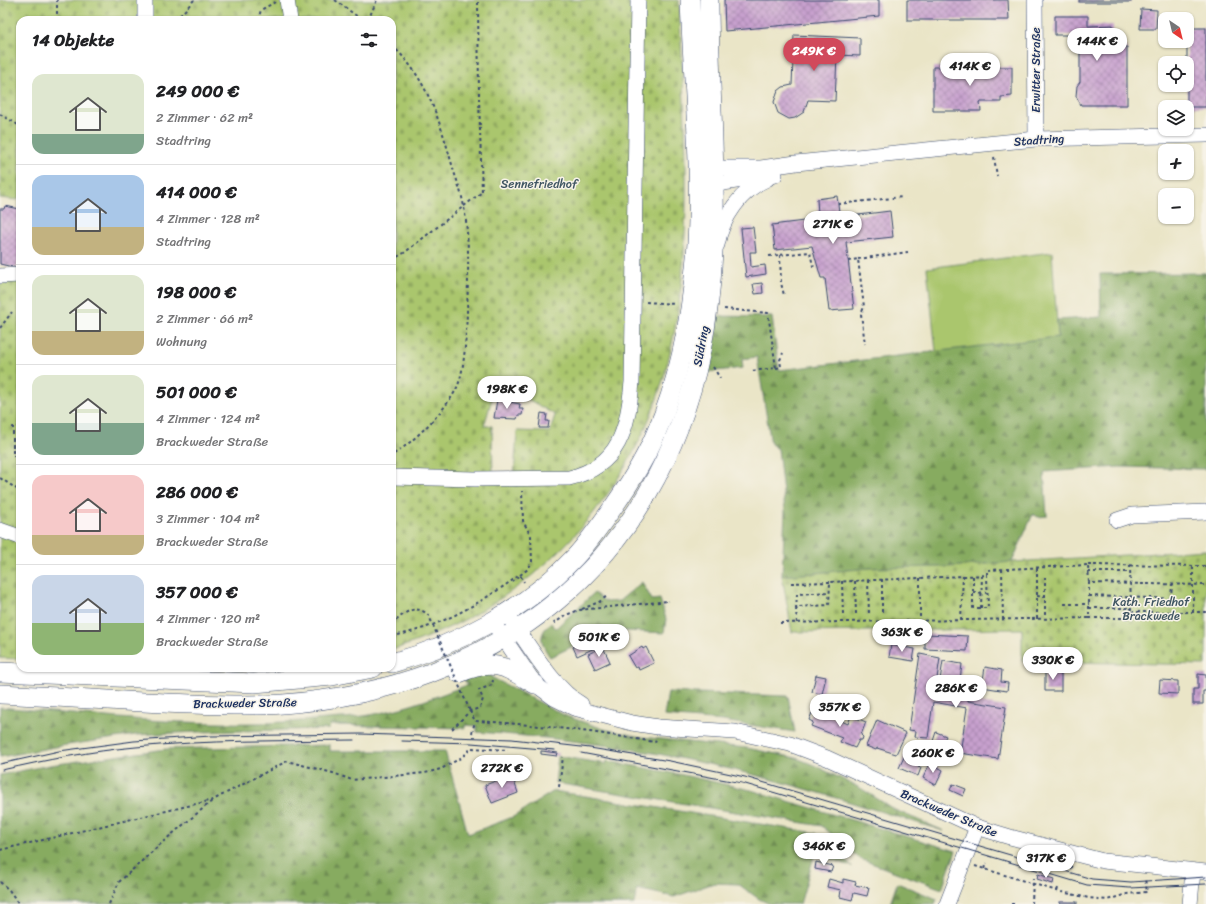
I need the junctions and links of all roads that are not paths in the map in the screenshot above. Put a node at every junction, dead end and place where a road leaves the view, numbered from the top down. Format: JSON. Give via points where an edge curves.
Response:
{"nodes":[{"id":1,"x":145,"y":0,"type":"edge"},
{"id":2,"x":638,"y":0,"type":"edge"},
{"id":3,"x":690,"y":0,"type":"edge"},
{"id":4,"x":709,"y":0,"type":"edge"},
{"id":5,"x":1036,"y":0,"type":"edge"},
{"id":6,"x":282,"y":1,"type":"edge"},
{"id":7,"x":145,"y":16,"type":"edge"},
{"id":8,"x":288,"y":16,"type":"edge"},
{"id":9,"x":1206,"y":135,"type":"edge"},
{"id":10,"x":1036,"y":139,"type":"junction"},
{"id":11,"x":872,"y":156,"type":"junction"},
{"id":12,"x":779,"y":174,"type":"junction"},
{"id":13,"x":706,"y":177,"type":"junction"},
{"id":14,"x":712,"y":273,"type":"junction"},
{"id":15,"x":16,"y":275,"type":"edge"},
{"id":16,"x":0,"y":276,"type":"edge"},
{"id":17,"x":396,"y":477,"type":"edge"},
{"id":18,"x":1206,"y":512,"type":"edge"},
{"id":19,"x":1116,"y":520,"type":"dead end"},
{"id":20,"x":0,"y":530,"type":"edge"},
{"id":21,"x":16,"y":535,"type":"edge"},
{"id":22,"x":499,"y":617,"type":"junction"},
{"id":23,"x":511,"y":634,"type":"junction"},
{"id":24,"x":396,"y":662,"type":"edge"},
{"id":25,"x":0,"y":672,"type":"edge"},
{"id":26,"x":352,"y":672,"type":"edge"},
{"id":27,"x":535,"y":684,"type":"junction"},
{"id":28,"x":0,"y":694,"type":"edge"},
{"id":29,"x":349,"y":696,"type":"junction"},
{"id":30,"x":605,"y":717,"type":"junction"},
{"id":31,"x":977,"y":827,"type":"junction"},
{"id":32,"x":1200,"y":872,"type":"edge"},
{"id":33,"x":947,"y":904,"type":"edge"},
{"id":34,"x":1190,"y":904,"type":"edge"}],
"edges":[{"from":1,"to":7,"type":"street"},
{"from":2,"to":17,"type":"street","via":[[632,382],[630,412],[623,436],[602,462],[580,475],[569,478]]},
{"from":3,"to":13,"type":"main road","name":"Südring"},
{"from":4,"to":13,"type":"main road","name":"Südring"},
{"from":5,"to":10,"type":"street","name":"Erwitter Straße"},
{"from":6,"to":8,"type":"street"},
{"from":9,"to":10,"type":"street","name":"Stadtring"},
{"from":10,"to":11,"type":"street","name":"Stadtring"},
{"from":11,"to":12,"type":"street","name":"Stadtring"},
{"from":11,"to":13,"type":"street","name":"Stadtring"},
{"from":12,"to":13,"type":"street","name":"Stadtring"},
{"from":12,"to":14,"type":"street","via":[[755,186],[730,212],[718,242]]},
{"from":13,"to":14,"type":"main road","name":"Südring"},
{"from":13,"to":22,"type":"main road","name":"Südring","via":[[681,356],[657,432],[634,477],[591,539],[558,574]]},
{"from":14,"to":23,"type":"main road","name":"Südring","via":[[702,349],[691,391],[675,438],[652,486],[623,531],[591,568],[546,610]]},
{"from":15,"to":16,"type":"street"},
{"from":18,"to":19,"type":"street","via":[[1132,515]]},
{"from":20,"to":21,"type":"street"},
{"from":22,"to":23,"type":"street","name":"Brackweder Straße"},
{"from":22,"to":24,"type":"main road","via":[[433,650]]},
{"from":23,"to":27,"type":"street","name":"Brackweder Straße"},
{"from":23,"to":29,"type":"main road","name":"Brackweder Straße","via":[[462,661],[426,676]]},
{"from":23,"to":30,"type":"street","name":"Brackweder Straße","via":[[566,694]]},
{"from":25,"to":26,"type":"main road","name":"Brackweder Straße","via":[[254,683],[326,677]]},
{"from":27,"to":29,"type":"main road","via":[[512,670],[492,664],[473,667],[393,697]]},
{"from":27,"to":30,"type":"street","name":"Brackweder Straße","via":[[574,708]]},
{"from":28,"to":29,"type":"main road","name":"Brackweder Straße","via":[[153,703],[241,705],[283,704]]},
{"from":30,"to":31,"type":"street","name":"Brackweder Straße","via":[[658,726],[735,732],[790,744],[827,758]]},
{"from":31,"to":32,"type":"street","name":"Brackweder Straße","via":[[1103,861]]},
{"from":31,"to":33,"type":"street"},
{"from":32,"to":34,"type":"street"}]}
